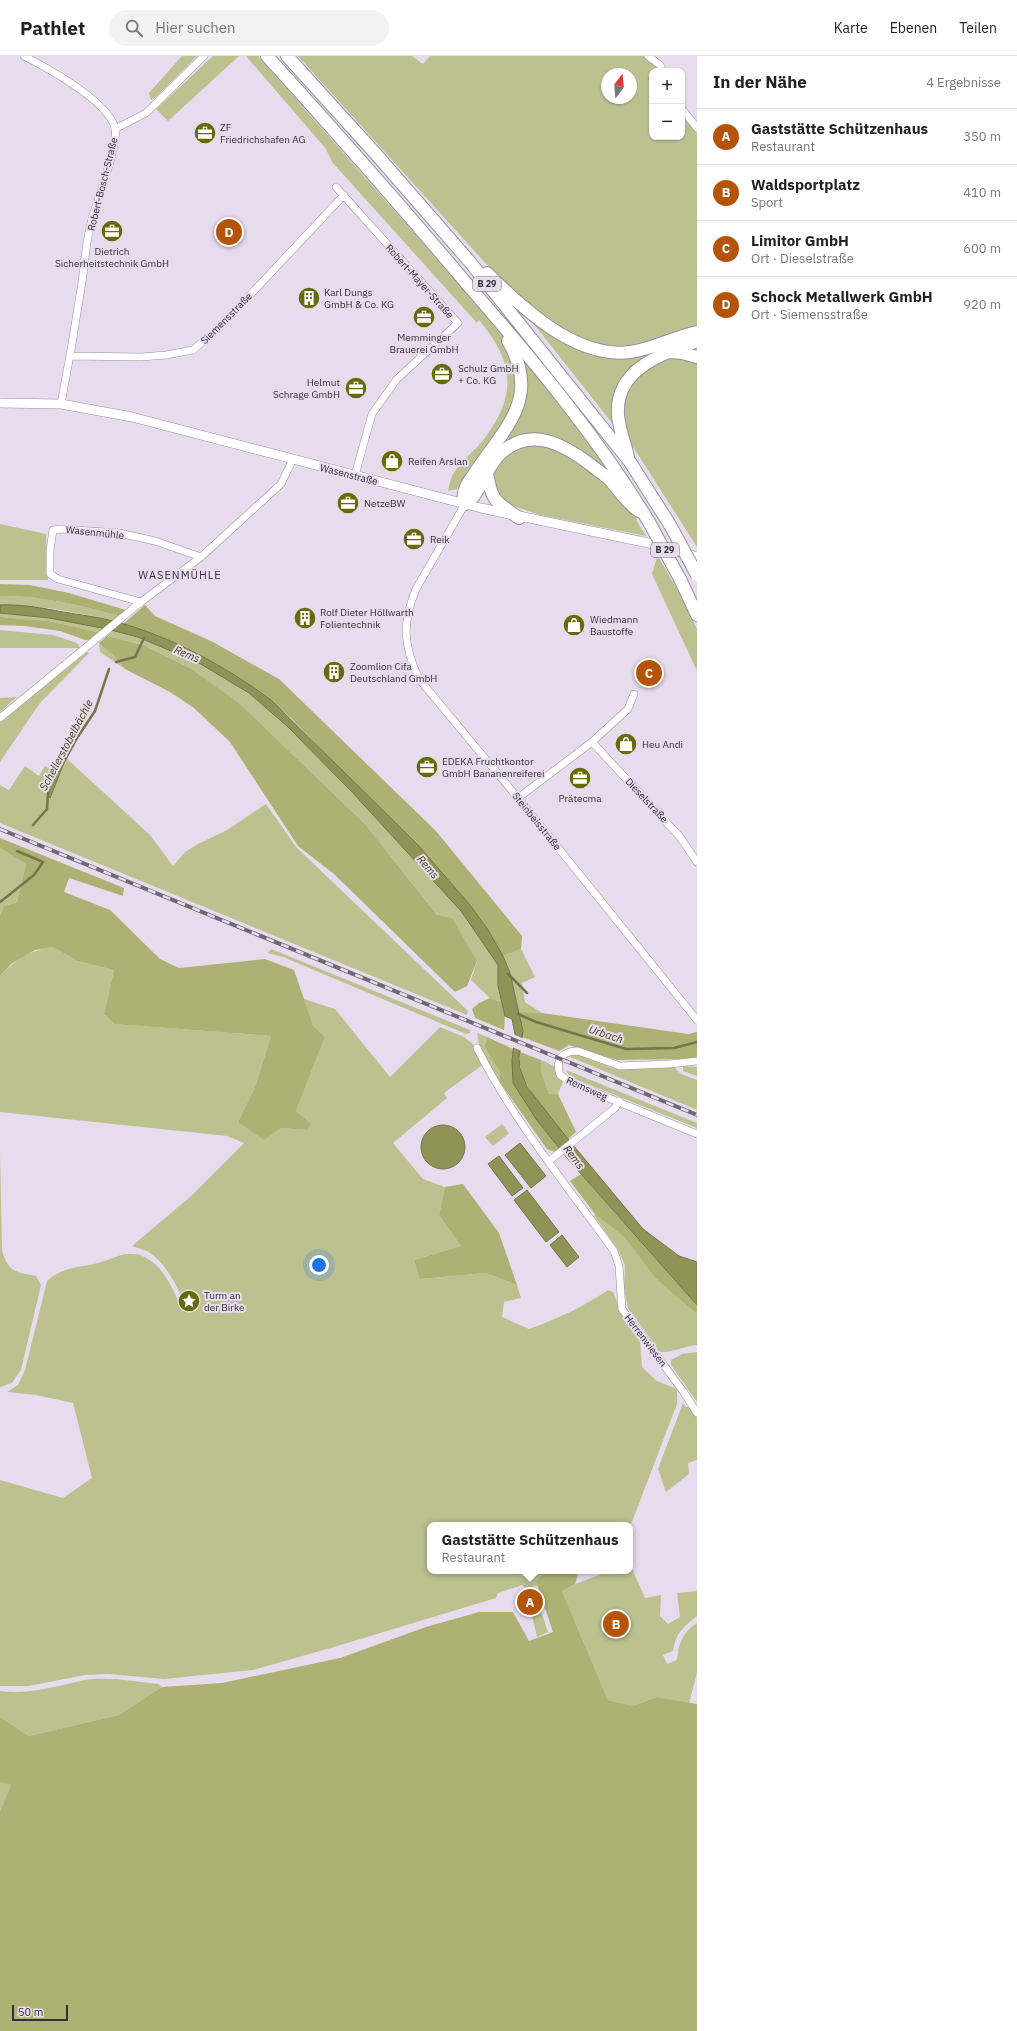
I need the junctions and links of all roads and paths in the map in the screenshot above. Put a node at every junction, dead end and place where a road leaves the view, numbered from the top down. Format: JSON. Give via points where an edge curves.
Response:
{"nodes":[{"id":1,"x":24,"y":56,"type":"edge"},
{"id":2,"x":204,"y":56,"type":"edge"},
{"id":3,"x":267,"y":56,"type":"edge"},
{"id":4,"x":287,"y":56,"type":"edge"},
{"id":5,"x":648,"y":56,"type":"edge"},
{"id":6,"x":662,"y":68,"type":"edge"},
{"id":7,"x":685,"y":113,"type":"edge"},
{"id":8,"x":697,"y":128,"type":"edge"},
{"id":9,"x":115,"y":129,"type":"junction"},
{"id":10,"x":336,"y":187,"type":"dead end"},
{"id":11,"x":344,"y":195,"type":"junction"},
{"id":12,"x":470,"y":262,"type":"junction"},
{"id":13,"x":497,"y":318,"type":"junction"},
{"id":14,"x":697,"y":332,"type":"edge"},
{"id":15,"x":697,"y":340,"type":"edge"},
{"id":16,"x":667,"y":352,"type":"junction"},
{"id":17,"x":70,"y":356,"type":"junction"},
{"id":18,"x":697,"y":357,"type":"edge"},
{"id":19,"x":0,"y":403,"type":"edge"},
{"id":20,"x":61,"y":404,"type":"junction"},
{"id":21,"x":293,"y":459,"type":"junction"},
{"id":22,"x":630,"y":462,"type":"junction"},
{"id":23,"x":487,"y":472,"type":"junction"},
{"id":24,"x":355,"y":475,"type":"junction"},
{"id":25,"x":465,"y":504,"type":"junction"},
{"id":26,"x":519,"y":518,"type":"junction"},
{"id":27,"x":647,"y":518,"type":"junction"},
{"id":28,"x":201,"y":557,"type":"junction"},
{"id":29,"x":697,"y":557,"type":"edge"},
{"id":30,"x":697,"y":574,"type":"edge"},
{"id":31,"x":141,"y":602,"type":"junction"},
{"id":32,"x":697,"y":615,"type":"edge"},
{"id":33,"x":634,"y":694,"type":"dead end"},
{"id":34,"x":0,"y":718,"type":"edge"},
{"id":35,"x":592,"y":742,"type":"junction"},
{"id":36,"x":518,"y":798,"type":"junction"},
{"id":37,"x":697,"y":862,"type":"edge"},
{"id":38,"x":697,"y":1020,"type":"edge"},
{"id":39,"x":477,"y":1048,"type":"dead end"},
{"id":40,"x":697,"y":1061,"type":"edge"},
{"id":41,"x":619,"y":1101,"type":"junction"},
{"id":42,"x":697,"y":1134,"type":"edge"},
{"id":43,"x":549,"y":1161,"type":"junction"},
{"id":44,"x":697,"y":1413,"type":"edge"}],
"edges":[{"from":1,"to":9,"type":"street","name":"Robert-Bosch-Straße","via":[[45,66],[87,95],[103,110]]},
{"from":2,"to":9,"type":"street","via":[[146,113]]},
{"from":3,"to":13,"type":"highway","number":"B 29"},
{"from":4,"to":12,"type":"highway","number":"B 29"},
{"from":5,"to":6,"type":"street"},
{"from":7,"to":8,"type":"street"},
{"from":9,"to":17,"type":"street","name":"Robert-Bosch-Straße","via":[[114,145],[91,221]]},
{"from":10,"to":11,"type":"street","name":"Robert-Mayer-Straße"},
{"from":11,"to":17,"type":"street","name":"Siemensstraße","via":[[219,328],[193,350],[141,357]]},
{"from":11,"to":24,"type":"street","name":"Robert-Mayer-Straße","via":[[458,323],[397,380],[372,414]]},
{"from":12,"to":14,"type":"highway","via":[[481,266],[510,296],[536,317],[565,336],[590,348],[611,353],[630,352]]},
{"from":12,"to":22,"type":"highway","number":"B 29"},
{"from":13,"to":25,"type":"highway","via":[[515,353],[521,372],[522,389],[518,407],[506,430],[466,485],[462,497]]},
{"from":13,"to":27,"type":"highway","number":"B 29","via":[[581,421]]},
{"from":15,"to":16,"type":"highway"},
{"from":16,"to":18,"type":"highway","via":[[682,352]]},
{"from":16,"to":22,"type":"highway","via":[[638,368],[626,382],[620,397],[620,428]]},
{"from":17,"to":20,"type":"street","name":"Robert-Bosch-Straße"},
{"from":19,"to":20,"type":"street","name":"Wasenstraße"},
{"from":20,"to":21,"type":"street","name":"Wasenstraße","via":[[132,417]]},
{"from":21,"to":24,"type":"street","name":"Wasenstraße"},
{"from":21,"to":28,"type":"street","via":[[281,484]]},
{"from":22,"to":30,"type":"highway","number":"B 29","bridge":true},
{"from":23,"to":25,"type":"highway","via":[[472,500]]},
{"from":23,"to":26,"type":"highway","via":[[490,492],[501,506]]},
{"from":23,"to":27,"type":"highway","via":[[495,458],[510,445],[528,439],[549,441],[573,451],[609,479],[631,506]]},
{"from":24,"to":25,"type":"street","name":"Wasenstraße"},
{"from":25,"to":26,"type":"street","name":"Wasenstraße"},
{"from":25,"to":36,"type":"street","name":"Steinbeisstraße","via":[[437,556],[416,588],[410,603],[406,644],[409,659],[419,679]]},
{"from":26,"to":29,"type":"street","name":"Wasenstraße","via":[[658,545]]},
{"from":27,"to":32,"type":"highway","number":"B 29","bridge":true},
{"from":28,"to":31,"type":"street"},
{"from":28,"to":31,"type":"street","name":"Wasenmühle","via":[[155,541],[119,533],[53,530],[50,574],[58,579]]},
{"from":31,"to":34,"type":"street"},
{"from":33,"to":35,"type":"street","via":[[628,709]]},
{"from":35,"to":36,"type":"street"},
{"from":35,"to":37,"type":"street","name":"Dieselstraße","via":[[680,837]]},
{"from":36,"to":38,"type":"street","name":"Steinbeisstraße"},
{"from":39,"to":43,"type":"street","name":"Herrenwiesen","via":[[498,1086]]},
{"from":40,"to":41,"type":"street","name":"Remsweg","via":[[620,1066],[578,1051],[565,1053],[558,1060],[558,1070],[564,1078]]},
{"from":41,"to":42,"type":"street","name":"Remsweg"},
{"from":41,"to":43,"type":"street","via":[[615,1108]]},
{"from":43,"to":44,"type":"street","name":"Herrenwiesen","via":[[614,1251],[619,1266],[622,1309],[675,1379]]}]}
